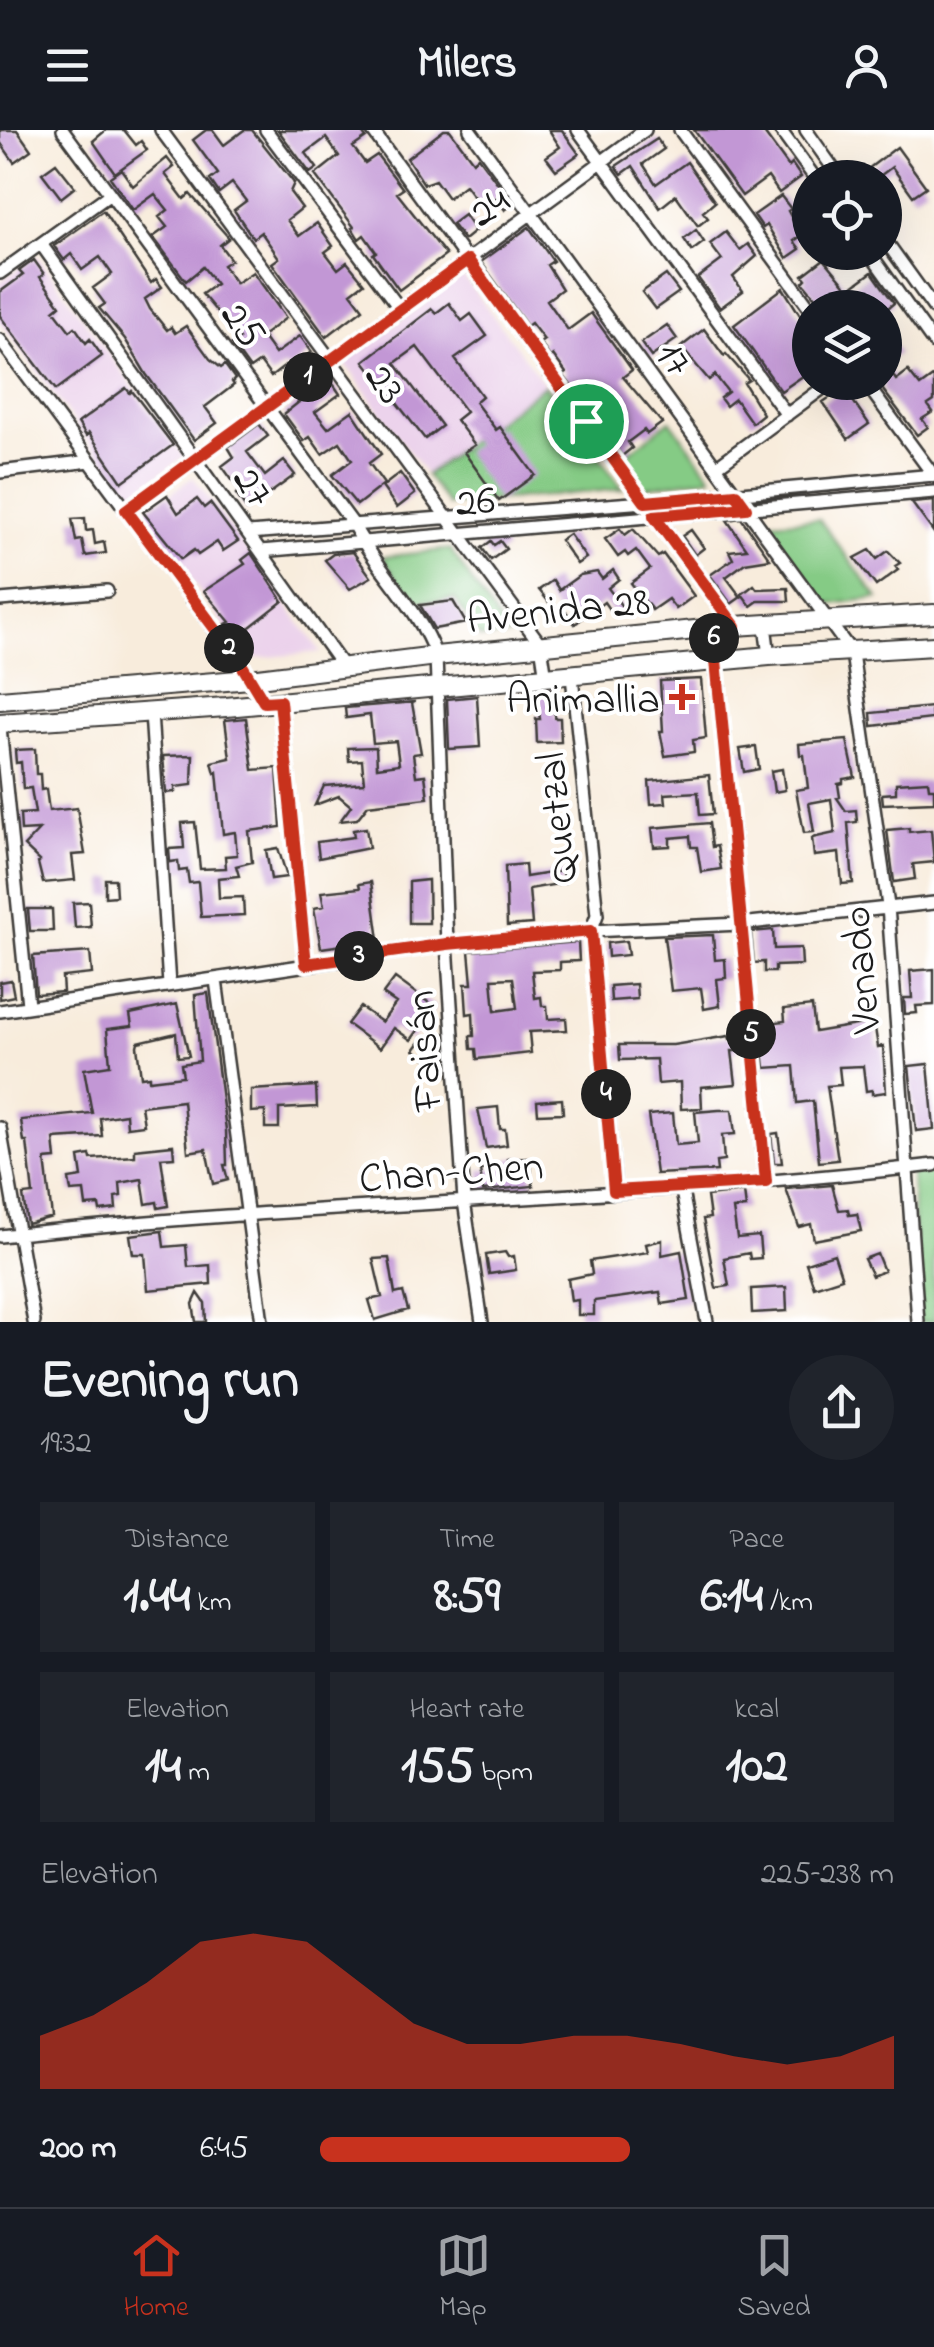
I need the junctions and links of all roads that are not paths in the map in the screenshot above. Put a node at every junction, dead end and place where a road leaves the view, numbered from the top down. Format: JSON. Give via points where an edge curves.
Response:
{"nodes":[{"id":1,"x":63,"y":130,"type":"edge"},
{"id":2,"x":160,"y":130,"type":"edge"},
{"id":3,"x":266,"y":130,"type":"edge"},
{"id":4,"x":372,"y":130,"type":"edge"},
{"id":5,"x":470,"y":130,"type":"edge"},
{"id":6,"x":578,"y":130,"type":"edge"},
{"id":7,"x":645,"y":130,"type":"edge"},
{"id":8,"x":680,"y":130,"type":"edge"},
{"id":9,"x":780,"y":130,"type":"edge"},
{"id":10,"x":806,"y":130,"type":"edge"},
{"id":11,"x":801,"y":160,"type":"edge"},
{"id":12,"x":827,"y":160,"type":"edge"},
{"id":13,"x":601,"y":162,"type":"junction"},
{"id":14,"x":110,"y":194,"type":"junction"},
{"id":15,"x":531,"y":214,"type":"junction"},
{"id":16,"x":41,"y":244,"type":"junction"},
{"id":17,"x":468,"y":260,"type":"junction"},
{"id":18,"x":902,"y":264,"type":"edge"},
{"id":19,"x":881,"y":270,"type":"edge"},
{"id":20,"x":0,"y":274,"type":"edge"},
{"id":21,"x":797,"y":290,"type":"edge"},
{"id":22,"x":934,"y":308,"type":"edge"},
{"id":23,"x":400,"y":309,"type":"junction"},
{"id":24,"x":0,"y":340,"type":"edge"},
{"id":25,"x":934,"y":343,"type":"edge"},
{"id":26,"x":331,"y":360,"type":"junction"},
{"id":27,"x":807,"y":400,"type":"edge"},
{"id":28,"x":878,"y":400,"type":"edge"},
{"id":29,"x":266,"y":408,"type":"junction"},
{"id":30,"x":787,"y":415,"type":"junction"},
{"id":31,"x":196,"y":458,"type":"junction"},
{"id":32,"x":90,"y":462,"type":"junction"},
{"id":33,"x":716,"y":468,"type":"junction"},
{"id":34,"x":0,"y":472,"type":"edge"},
{"id":35,"x":934,"y":475,"type":"edge"},
{"id":36,"x":934,"y":492,"type":"edge"},
{"id":37,"x":736,"y":494,"type":"junction"},
{"id":38,"x":645,"y":502,"type":"junction"},
{"id":39,"x":746,"y":508,"type":"junction"},
{"id":40,"x":126,"y":510,"type":"junction"},
{"id":41,"x":654,"y":516,"type":"junction"},
{"id":42,"x":447,"y":517,"type":"junction"},
{"id":43,"x":353,"y":524,"type":"junction"},
{"id":44,"x":249,"y":533,"type":"junction"},
{"id":45,"x":458,"y":533,"type":"junction"},
{"id":46,"x":362,"y":541,"type":"junction"},
{"id":47,"x":261,"y":550,"type":"junction"},
{"id":48,"x":107,"y":591,"type":"dead end"},
{"id":49,"x":0,"y":600,"type":"edge"},
{"id":50,"x":934,"y":614,"type":"edge"},
{"id":51,"x":830,"y":622,"type":"junction"},
{"id":52,"x":735,"y":626,"type":"junction"},
{"id":53,"x":766,"y":626,"type":"junction"},
{"id":54,"x":713,"y":629,"type":"junction"},
{"id":55,"x":542,"y":644,"type":"junction"},
{"id":56,"x":934,"y":646,"type":"edge"},
{"id":57,"x":852,"y":652,"type":"junction"},
{"id":58,"x":436,"y":656,"type":"junction"},
{"id":59,"x":769,"y":656,"type":"junction"},
{"id":60,"x":718,"y":662,"type":"junction"},
{"id":61,"x":344,"y":668,"type":"junction"},
{"id":62,"x":572,"y":676,"type":"junction"},
{"id":63,"x":546,"y":678,"type":"junction"},
{"id":64,"x":250,"y":679,"type":"junction"},
{"id":65,"x":437,"y":686,"type":"junction"},
{"id":66,"x":0,"y":700,"type":"edge"},
{"id":67,"x":272,"y":702,"type":"junction"},
{"id":68,"x":151,"y":713,"type":"junction"},
{"id":69,"x":0,"y":725,"type":"edge"},
{"id":70,"x":934,"y":903,"type":"edge"},
{"id":71,"x":888,"y":906,"type":"junction"},
{"id":72,"x":740,"y":924,"type":"junction"},
{"id":73,"x":591,"y":931,"type":"junction"},
{"id":74,"x":447,"y":944,"type":"junction"},
{"id":75,"x":306,"y":964,"type":"junction"},
{"id":76,"x":216,"y":980,"type":"junction"},
{"id":77,"x":168,"y":986,"type":"junction"},
{"id":78,"x":28,"y":1005,"type":"junction"},
{"id":79,"x":0,"y":1011,"type":"edge"},
{"id":80,"x":0,"y":1128,"type":"edge"},
{"id":81,"x":934,"y":1165,"type":"edge"},
{"id":82,"x":906,"y":1168,"type":"junction"},
{"id":83,"x":766,"y":1182,"type":"junction"},
{"id":84,"x":681,"y":1186,"type":"junction"},
{"id":85,"x":614,"y":1191,"type":"junction"},
{"id":86,"x":464,"y":1201,"type":"junction"},
{"id":87,"x":248,"y":1216,"type":"junction"},
{"id":88,"x":20,"y":1234,"type":"junction"},
{"id":89,"x":0,"y":1236,"type":"edge"},
{"id":90,"x":34,"y":1322,"type":"edge"},
{"id":91,"x":262,"y":1322,"type":"edge"},
{"id":92,"x":482,"y":1322,"type":"edge"},
{"id":93,"x":707,"y":1322,"type":"edge"},
{"id":94,"x":918,"y":1322,"type":"edge"}],
"edges":[{"from":1,"to":14,"type":"street","name":"25"},
{"from":2,"to":26,"type":"street","name":"23"},
{"from":3,"to":23,"type":"street"},
{"from":4,"to":17,"type":"street"},
{"from":5,"to":15,"type":"street","name":"17"},
{"from":6,"to":13,"type":"street"},
{"from":7,"to":13,"type":"street","name":"24"},
{"from":8,"to":21,"type":"street"},
{"from":9,"to":11,"type":"street"},
{"from":10,"to":12,"type":"street"},
{"from":13,"to":15,"type":"street","name":"24"},
{"from":13,"to":30,"type":"street"},
{"from":14,"to":16,"type":"street"},
{"from":14,"to":29,"type":"street","name":"25"},
{"from":15,"to":17,"type":"street","name":"24"},
{"from":15,"to":33,"type":"street","name":"17"},
{"from":16,"to":20,"type":"street"},
{"from":16,"to":31,"type":"street","name":"27"},
{"from":17,"to":23,"type":"street","name":"24"},
{"from":17,"to":38,"type":"street"},
{"from":18,"to":22,"type":"street"},
{"from":19,"to":25,"type":"street"},
{"from":23,"to":26,"type":"street","name":"24"},
{"from":24,"to":32,"type":"street"},
{"from":26,"to":29,"type":"street","name":"24"},
{"from":26,"to":42,"type":"street","name":"23"},
{"from":27,"to":30,"type":"street"},
{"from":28,"to":35,"type":"street"},
{"from":29,"to":31,"type":"street","name":"24"},
{"from":29,"to":43,"type":"street","name":"25"},
{"from":30,"to":33,"type":"street"},
{"from":31,"to":40,"type":"street","name":"24"},
{"from":31,"to":44,"type":"street","name":"27"},
{"from":32,"to":34,"type":"street"},
{"from":32,"to":40,"type":"street"},
{"from":33,"to":37,"type":"street","name":"17"},
{"from":35,"to":37,"type":"street"},
{"from":36,"to":39,"type":"street","name":"26"},
{"from":37,"to":38,"type":"street"},
{"from":37,"to":39,"type":"street","name":"17"},
{"from":38,"to":41,"type":"street"},
{"from":38,"to":42,"type":"street"},
{"from":39,"to":41,"type":"street","name":"26"},
{"from":39,"to":51,"type":"street","name":"17"},
{"from":40,"to":64,"type":"street"},
{"from":41,"to":45,"type":"street","name":"26"},
{"from":41,"to":52,"type":"street"},
{"from":42,"to":43,"type":"street"},
{"from":42,"to":45,"type":"street","name":"23"},
{"from":43,"to":44,"type":"street"},
{"from":43,"to":46,"type":"street","name":"25"},
{"from":44,"to":47,"type":"street","name":"27"},
{"from":45,"to":46,"type":"street","name":"26"},
{"from":45,"to":55,"type":"street","name":"23"},
{"from":46,"to":47,"type":"street","name":"26"},
{"from":46,"to":58,"type":"street","name":"25","via":[[426,628]]},
{"from":47,"to":61,"type":"street","name":"27"},
{"from":48,"to":49,"type":"street"},
{"from":50,"to":51,"type":"street","name":"Avenida 28"},
{"from":51,"to":53,"type":"street","name":"Avenida 28"},
{"from":51,"to":57,"type":"street","name":"Venado"},
{"from":52,"to":53,"type":"street","name":"Avenida 28"},
{"from":52,"to":54,"type":"street","name":"Avenida 28"},
{"from":53,"to":59,"type":"street"},
{"from":54,"to":55,"type":"street","name":"Avenida 28"},
{"from":54,"to":60,"type":"street"},
{"from":55,"to":58,"type":"street","name":"Avenida 28"},
{"from":55,"to":63,"type":"street"},
{"from":56,"to":57,"type":"street"},
{"from":57,"to":59,"type":"street"},
{"from":57,"to":71,"type":"street","name":"Venado"},
{"from":58,"to":61,"type":"street","name":"Avenida 28"},
{"from":58,"to":65,"type":"street","name":"Faisán"},
{"from":59,"to":60,"type":"street"},
{"from":60,"to":62,"type":"street"},
{"from":60,"to":72,"type":"street"},
{"from":61,"to":64,"type":"street","name":"Avenida 28"},
{"from":62,"to":63,"type":"street"},
{"from":62,"to":73,"type":"street","name":"Quetzal","via":[[598,915]]},
{"from":63,"to":65,"type":"street"},
{"from":64,"to":66,"type":"street","name":"Avenida 28"},
{"from":64,"to":67,"type":"street"},
{"from":65,"to":67,"type":"street"},
{"from":65,"to":74,"type":"street","name":"Faisán"},
{"from":67,"to":68,"type":"street"},
{"from":67,"to":75,"type":"street"},
{"from":68,"to":69,"type":"street"},
{"from":68,"to":77,"type":"street"},
{"from":69,"to":78,"type":"street"},
{"from":70,"to":71,"type":"street"},
{"from":71,"to":72,"type":"street"},
{"from":71,"to":82,"type":"street","name":"Venado"},
{"from":72,"to":73,"type":"street"},
{"from":72,"to":83,"type":"street"},
{"from":73,"to":74,"type":"street"},
{"from":73,"to":85,"type":"street","name":"Quetzal"},
{"from":74,"to":75,"type":"street"},
{"from":74,"to":86,"type":"street","name":"Faisán"},
{"from":75,"to":76,"type":"street"},
{"from":76,"to":77,"type":"street"},
{"from":76,"to":87,"type":"street"},
{"from":77,"to":78,"type":"street"},
{"from":78,"to":79,"type":"street"},
{"from":80,"to":88,"type":"street"},
{"from":81,"to":82,"type":"street","name":"Chan-Chen"},
{"from":82,"to":83,"type":"street","name":"Chan-Chen"},
{"from":82,"to":94,"type":"street","name":"Venado"},
{"from":83,"to":84,"type":"street","name":"Chan-Chen"},
{"from":84,"to":85,"type":"street","name":"Chan-Chen"},
{"from":84,"to":93,"type":"street"},
{"from":85,"to":86,"type":"street","name":"Chan-Chen"},
{"from":86,"to":87,"type":"street","name":"Chan-Chen"},
{"from":86,"to":92,"type":"street","name":"Faisán"},
{"from":87,"to":88,"type":"street","name":"Chan-Chen"},
{"from":87,"to":91,"type":"street"},
{"from":88,"to":89,"type":"street","name":"Chan-Chen"},
{"from":88,"to":90,"type":"street"}]}
